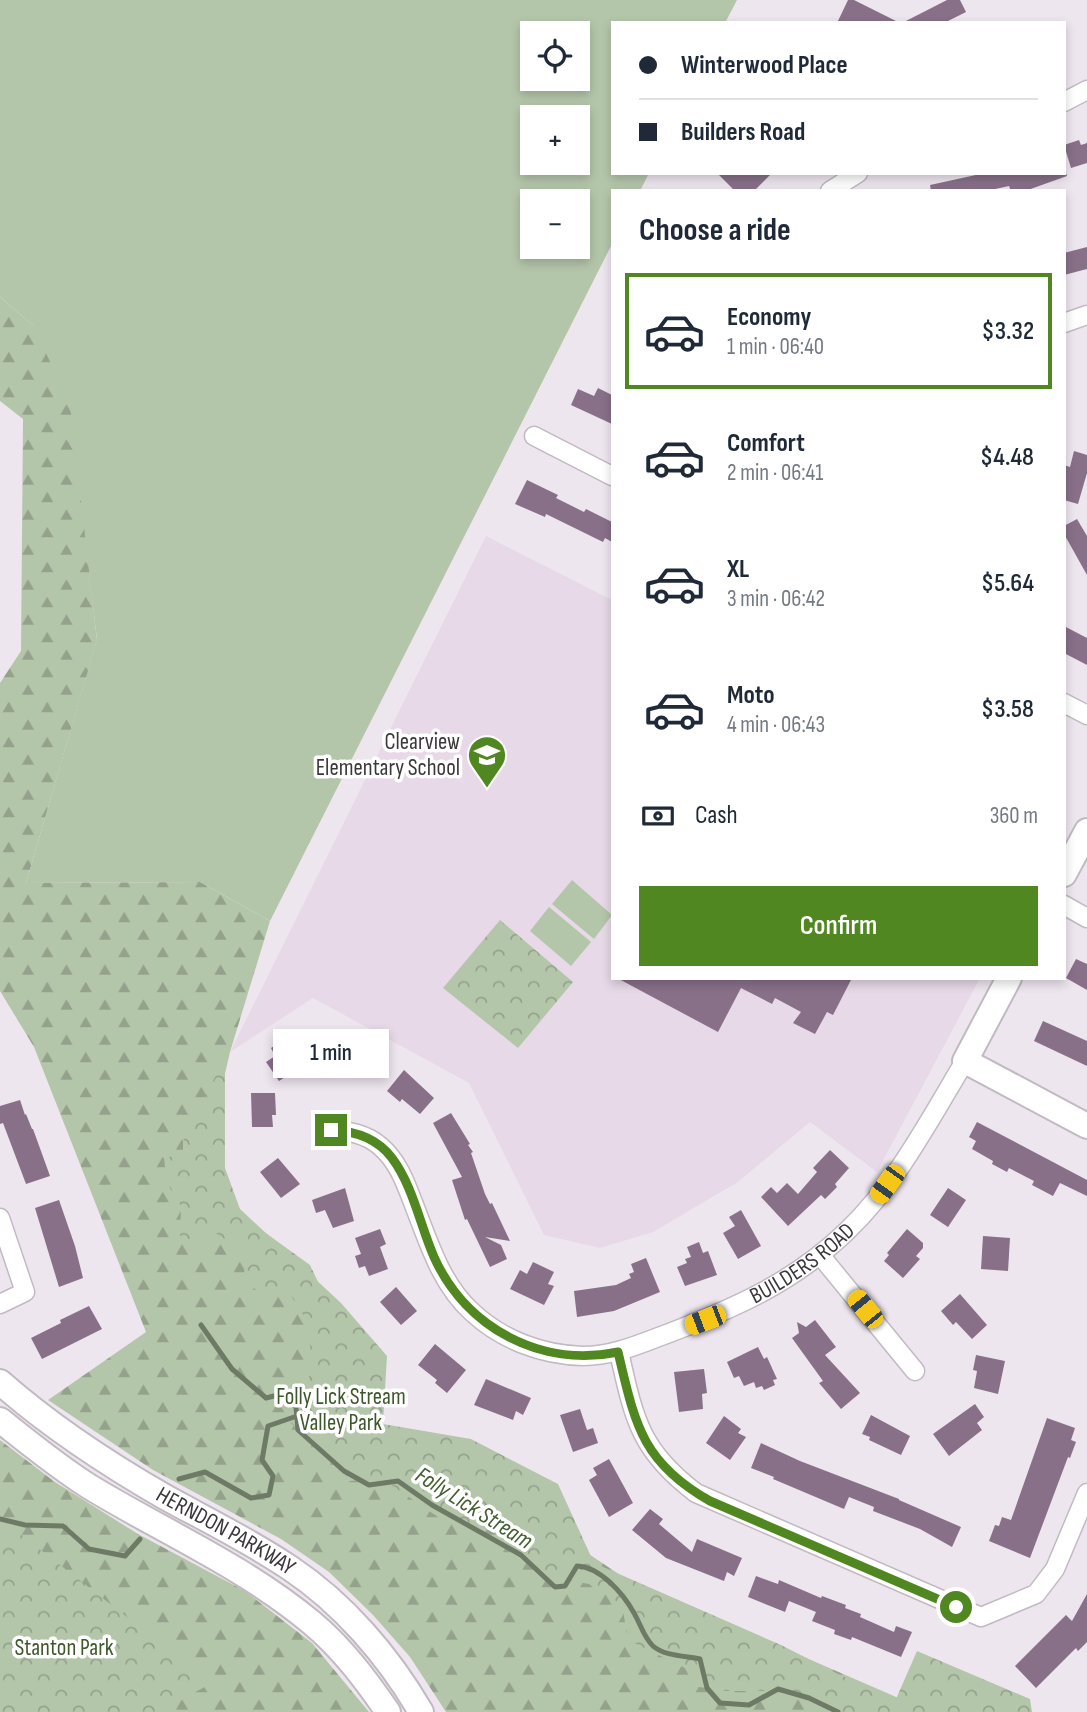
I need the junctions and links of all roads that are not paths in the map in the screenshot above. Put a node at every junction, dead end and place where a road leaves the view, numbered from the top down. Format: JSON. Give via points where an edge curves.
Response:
{"nodes":[{"id":1,"x":1087,"y":90,"type":"edge"},
{"id":2,"x":1066,"y":101,"type":"edge"},
{"id":3,"x":855,"y":175,"type":"edge"},
{"id":4,"x":833,"y":189,"type":"edge"},
{"id":5,"x":1087,"y":315,"type":"edge"},
{"id":6,"x":1066,"y":322,"type":"edge"},
{"id":7,"x":534,"y":436,"type":"dead end"},
{"id":8,"x":611,"y":475,"type":"edge"},
{"id":9,"x":1066,"y":704,"type":"edge"},
{"id":10,"x":1087,"y":715,"type":"edge"},
{"id":11,"x":1087,"y":831,"type":"edge"},
{"id":12,"x":1066,"y":870,"type":"edge"},
{"id":13,"x":1066,"y":906,"type":"edge"},
{"id":14,"x":1087,"y":918,"type":"edge"},
{"id":15,"x":1008,"y":980,"type":"edge"},
{"id":16,"x":965,"y":1061,"type":"junction"},
{"id":17,"x":1087,"y":1126,"type":"edge"},
{"id":18,"x":331,"y":1130,"type":"dead end"},
{"id":19,"x":0,"y":1218,"type":"edge"},
{"id":20,"x":5,"y":1251,"type":"edge"},
{"id":21,"x":820,"y":1255,"type":"junction"},
{"id":22,"x":0,"y":1304,"type":"edge"},
{"id":23,"x":618,"y":1352,"type":"junction"},
{"id":24,"x":915,"y":1371,"type":"dead end"},
{"id":25,"x":0,"y":1382,"type":"edge"},
{"id":26,"x":0,"y":1419,"type":"edge"},
{"id":27,"x":1087,"y":1493,"type":"edge"},
{"id":28,"x":295,"y":1572,"type":"junction"},
{"id":29,"x":276,"y":1596,"type":"junction"},
{"id":30,"x":388,"y":1712,"type":"edge"},
{"id":31,"x":421,"y":1712,"type":"edge"}],
"edges":[{"from":1,"to":2,"type":"street"},
{"from":3,"to":4,"type":"street"},
{"from":5,"to":6,"type":"street"},
{"from":7,"to":8,"type":"street"},
{"from":9,"to":10,"type":"street"},
{"from":11,"to":12,"type":"main road"},
{"from":13,"to":14,"type":"street"},
{"from":15,"to":16,"type":"main road","name":"BUILDERS ROAD"},
{"from":16,"to":17,"type":"main road"},
{"from":16,"to":21,"type":"street","name":"BUILDERS ROAD","via":[[876,1200]]},
{"from":18,"to":23,"type":"street","name":"BUILDERS ROAD","via":[[364,1136],[392,1158],[443,1275],[459,1298],[491,1327],[557,1354]]},
{"from":19,"to":20,"type":"street"},
{"from":20,"to":22,"type":"street","via":[[25,1292]]},
{"from":21,"to":23,"type":"street","name":"BUILDERS ROAD","via":[[726,1312]]},
{"from":21,"to":24,"type":"street"},
{"from":23,"to":27,"type":"street","via":[[633,1415],[644,1439],[674,1476],[696,1493],[981,1617],[1036,1594],[1055,1569]]},
{"from":25,"to":28,"type":"main road","name":"HERNDON PARKWAY","via":[[86,1449]]},
{"from":26,"to":29,"type":"main road","name":"HERNDON PARKWAY","via":[[88,1486]]},
{"from":28,"to":29,"type":"main road"},
{"from":28,"to":31,"type":"main road","name":"HERNDON PARKWAY","via":[[379,1651]]},
{"from":29,"to":30,"type":"main road","name":"HERNDON PARKWAY","via":[[337,1647]]}]}
